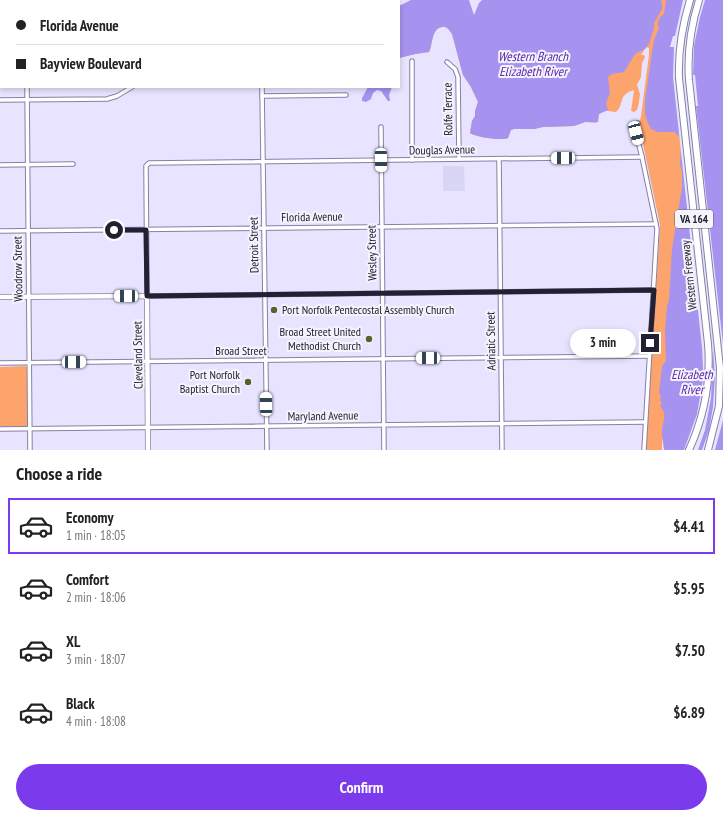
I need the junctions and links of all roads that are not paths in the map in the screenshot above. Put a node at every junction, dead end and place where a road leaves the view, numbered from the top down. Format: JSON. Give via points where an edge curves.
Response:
{"nodes":[{"id":1,"x":690,"y":0,"type":"edge"},
{"id":2,"x":699,"y":0,"type":"edge"},
{"id":3,"x":412,"y":61,"type":"dead end"},
{"id":4,"x":448,"y":62,"type":"dead end"},
{"id":5,"x":27,"y":88,"type":"edge"},
{"id":6,"x":130,"y":88,"type":"edge"},
{"id":7,"x":262,"y":88,"type":"edge"},
{"id":8,"x":346,"y":95,"type":"dead end"},
{"id":9,"x":262,"y":96,"type":"junction"},
{"id":10,"x":27,"y":99,"type":"junction"},
{"id":11,"x":0,"y":100,"type":"edge"},
{"id":12,"x":638,"y":123,"type":"dead end"},
{"id":13,"x":381,"y":127,"type":"dead end"},
{"id":14,"x":642,"y":157,"type":"junction"},
{"id":15,"x":459,"y":159,"type":"junction"},
{"id":16,"x":499,"y":159,"type":"junction"},
{"id":17,"x":381,"y":160,"type":"junction"},
{"id":18,"x":412,"y":160,"type":"junction"},
{"id":19,"x":263,"y":162,"type":"junction"},
{"id":20,"x":73,"y":164,"type":"dead end"},
{"id":21,"x":0,"y":165,"type":"edge"},
{"id":22,"x":27,"y":165,"type":"junction"},
{"id":23,"x":146,"y":165,"type":"joint"},
{"id":24,"x":656,"y":224,"type":"junction"},
{"id":25,"x":500,"y":225,"type":"junction"},
{"id":26,"x":382,"y":227,"type":"junction"},
{"id":27,"x":264,"y":228,"type":"junction"},
{"id":28,"x":146,"y":230,"type":"junction"},
{"id":29,"x":0,"y":231,"type":"edge"},
{"id":30,"x":28,"y":231,"type":"junction"},
{"id":31,"x":654,"y":290,"type":"junction"},
{"id":32,"x":501,"y":292,"type":"junction"},
{"id":33,"x":382,"y":293,"type":"junction"},
{"id":34,"x":265,"y":294,"type":"junction"},
{"id":35,"x":29,"y":296,"type":"junction"},
{"id":36,"x":147,"y":296,"type":"junction"},
{"id":37,"x":0,"y":297,"type":"edge"},
{"id":38,"x":649,"y":356,"type":"junction"},
{"id":39,"x":501,"y":358,"type":"junction"},
{"id":40,"x":383,"y":359,"type":"junction"},
{"id":41,"x":148,"y":361,"type":"junction"},
{"id":42,"x":266,"y":361,"type":"junction"},
{"id":43,"x":0,"y":363,"type":"edge"},
{"id":44,"x":29,"y":363,"type":"junction"},
{"id":45,"x":706,"y":398,"type":"junction"},
{"id":46,"x":645,"y":422,"type":"junction"},
{"id":47,"x":502,"y":424,"type":"junction"},
{"id":48,"x":384,"y":425,"type":"junction"},
{"id":49,"x":266,"y":427,"type":"junction"},
{"id":50,"x":148,"y":428,"type":"junction"},
{"id":51,"x":0,"y":429,"type":"edge"},
{"id":52,"x":30,"y":429,"type":"junction"},
{"id":53,"x":30,"y":450,"type":"edge"},
{"id":54,"x":148,"y":450,"type":"edge"},
{"id":55,"x":267,"y":450,"type":"edge"},
{"id":56,"x":384,"y":450,"type":"edge"},
{"id":57,"x":502,"y":450,"type":"edge"},
{"id":58,"x":644,"y":450,"type":"edge"},
{"id":59,"x":689,"y":450,"type":"edge"},
{"id":60,"x":692,"y":450,"type":"edge"},
{"id":61,"x":708,"y":450,"type":"edge"}],
"edges":[{"from":1,"to":45,"type":"highway","name":"Western Freeway","number":"VA 164","via":[[680,40],[679,78],[708,344],[709,373]]},
{"from":2,"to":61,"type":"highway","name":"Western Freeway","number":"VA 164","via":[[691,30],[688,74],[720,368],[719,406]]},
{"from":3,"to":18,"type":"street"},
{"from":4,"to":15,"type":"street","name":"Rolfe Terrace","via":[[458,77]]},
{"from":5,"to":10,"type":"street","name":"Woodrow Street"},
{"from":6,"to":10,"type":"street","via":[[107,99]]},
{"from":7,"to":9,"type":"street","name":"Detroit Street"},
{"from":8,"to":9,"type":"street"},
{"from":9,"to":19,"type":"street","name":"Detroit Street"},
{"from":10,"to":11,"type":"street"},
{"from":10,"to":22,"type":"street","name":"Woodrow Street"},
{"from":12,"to":14,"type":"street","via":[[636,133]]},
{"from":13,"to":17,"type":"street","name":"Wesley Street"},
{"from":14,"to":16,"type":"street","name":"Douglas Avenue"},
{"from":14,"to":24,"type":"street"},
{"from":15,"to":16,"type":"street","name":"Douglas Avenue"},
{"from":15,"to":18,"type":"street","name":"Douglas Avenue"},
{"from":16,"to":25,"type":"street","name":"Adriatic Street"},
{"from":17,"to":18,"type":"street","name":"Douglas Avenue"},
{"from":17,"to":19,"type":"street","name":"Douglas Avenue"},
{"from":17,"to":26,"type":"street","name":"Wesley Street"},
{"from":19,"to":23,"type":"street","name":"Douglas Avenue"},
{"from":19,"to":27,"type":"street","name":"Detroit Street"},
{"from":20,"to":22,"type":"street"},
{"from":21,"to":22,"type":"street"},
{"from":22,"to":30,"type":"street","name":"Woodrow Street"},
{"from":23,"to":28,"type":"street","name":"Cleveland Street"},
{"from":24,"to":25,"type":"street","name":"Florida Avenue"},
{"from":24,"to":31,"type":"street"},
{"from":25,"to":26,"type":"street","name":"Florida Avenue"},
{"from":25,"to":32,"type":"street","name":"Adriatic Street"},
{"from":26,"to":27,"type":"street","name":"Florida Avenue"},
{"from":26,"to":33,"type":"street","name":"Wesley Street"},
{"from":27,"to":28,"type":"street","name":"Florida Avenue"},
{"from":27,"to":34,"type":"street","name":"Detroit Street"},
{"from":28,"to":30,"type":"street","name":"Florida Avenue"},
{"from":28,"to":36,"type":"street","name":"Cleveland Street"},
{"from":29,"to":30,"type":"street","name":"Florida Avenue"},
{"from":30,"to":35,"type":"street","name":"Woodrow Street"},
{"from":31,"to":32,"type":"street"},
{"from":31,"to":38,"type":"street"},
{"from":32,"to":33,"type":"street"},
{"from":32,"to":39,"type":"street","name":"Adriatic Street"},
{"from":33,"to":34,"type":"street"},
{"from":33,"to":40,"type":"street","name":"Wesley Street"},
{"from":34,"to":36,"type":"street"},
{"from":34,"to":42,"type":"street","name":"Detroit Street"},
{"from":35,"to":36,"type":"street"},
{"from":35,"to":37,"type":"street"},
{"from":35,"to":44,"type":"street","name":"Woodrow Street"},
{"from":36,"to":41,"type":"street","name":"Cleveland Street"},
{"from":38,"to":39,"type":"street","name":"Broad Street"},
{"from":38,"to":46,"type":"street"},
{"from":39,"to":40,"type":"street","name":"Broad Street"},
{"from":39,"to":47,"type":"street","name":"Adriatic Street"},
{"from":40,"to":42,"type":"street","name":"Broad Street"},
{"from":40,"to":48,"type":"street","name":"Wesley Street"},
{"from":41,"to":42,"type":"street","name":"Broad Street"},
{"from":41,"to":44,"type":"street","name":"Broad Street"},
{"from":41,"to":50,"type":"street","name":"Cleveland Street"},
{"from":42,"to":49,"type":"street","name":"Detroit Street"},
{"from":43,"to":44,"type":"street","name":"Broad Street"},
{"from":44,"to":52,"type":"street","name":"Woodrow Street"},
{"from":45,"to":59,"type":"highway","name":"Western Freeway","number":"VA 164"},
{"from":45,"to":60,"type":"highway","via":[[704,416]]},
{"from":46,"to":47,"type":"street","name":"Maryland Avenue"},
{"from":46,"to":58,"type":"street"},
{"from":47,"to":48,"type":"street","name":"Maryland Avenue"},
{"from":47,"to":57,"type":"street","name":"Adriatic Street"},
{"from":48,"to":49,"type":"street","name":"Maryland Avenue"},
{"from":48,"to":56,"type":"street","name":"Wesley Street"},
{"from":49,"to":50,"type":"street","name":"Maryland Avenue"},
{"from":49,"to":55,"type":"street","name":"Detroit Street"},
{"from":50,"to":52,"type":"street","name":"Maryland Avenue"},
{"from":50,"to":54,"type":"street","name":"Cleveland Street"},
{"from":51,"to":52,"type":"street","name":"Maryland Avenue"},
{"from":52,"to":53,"type":"street","name":"Woodrow Street"}]}
